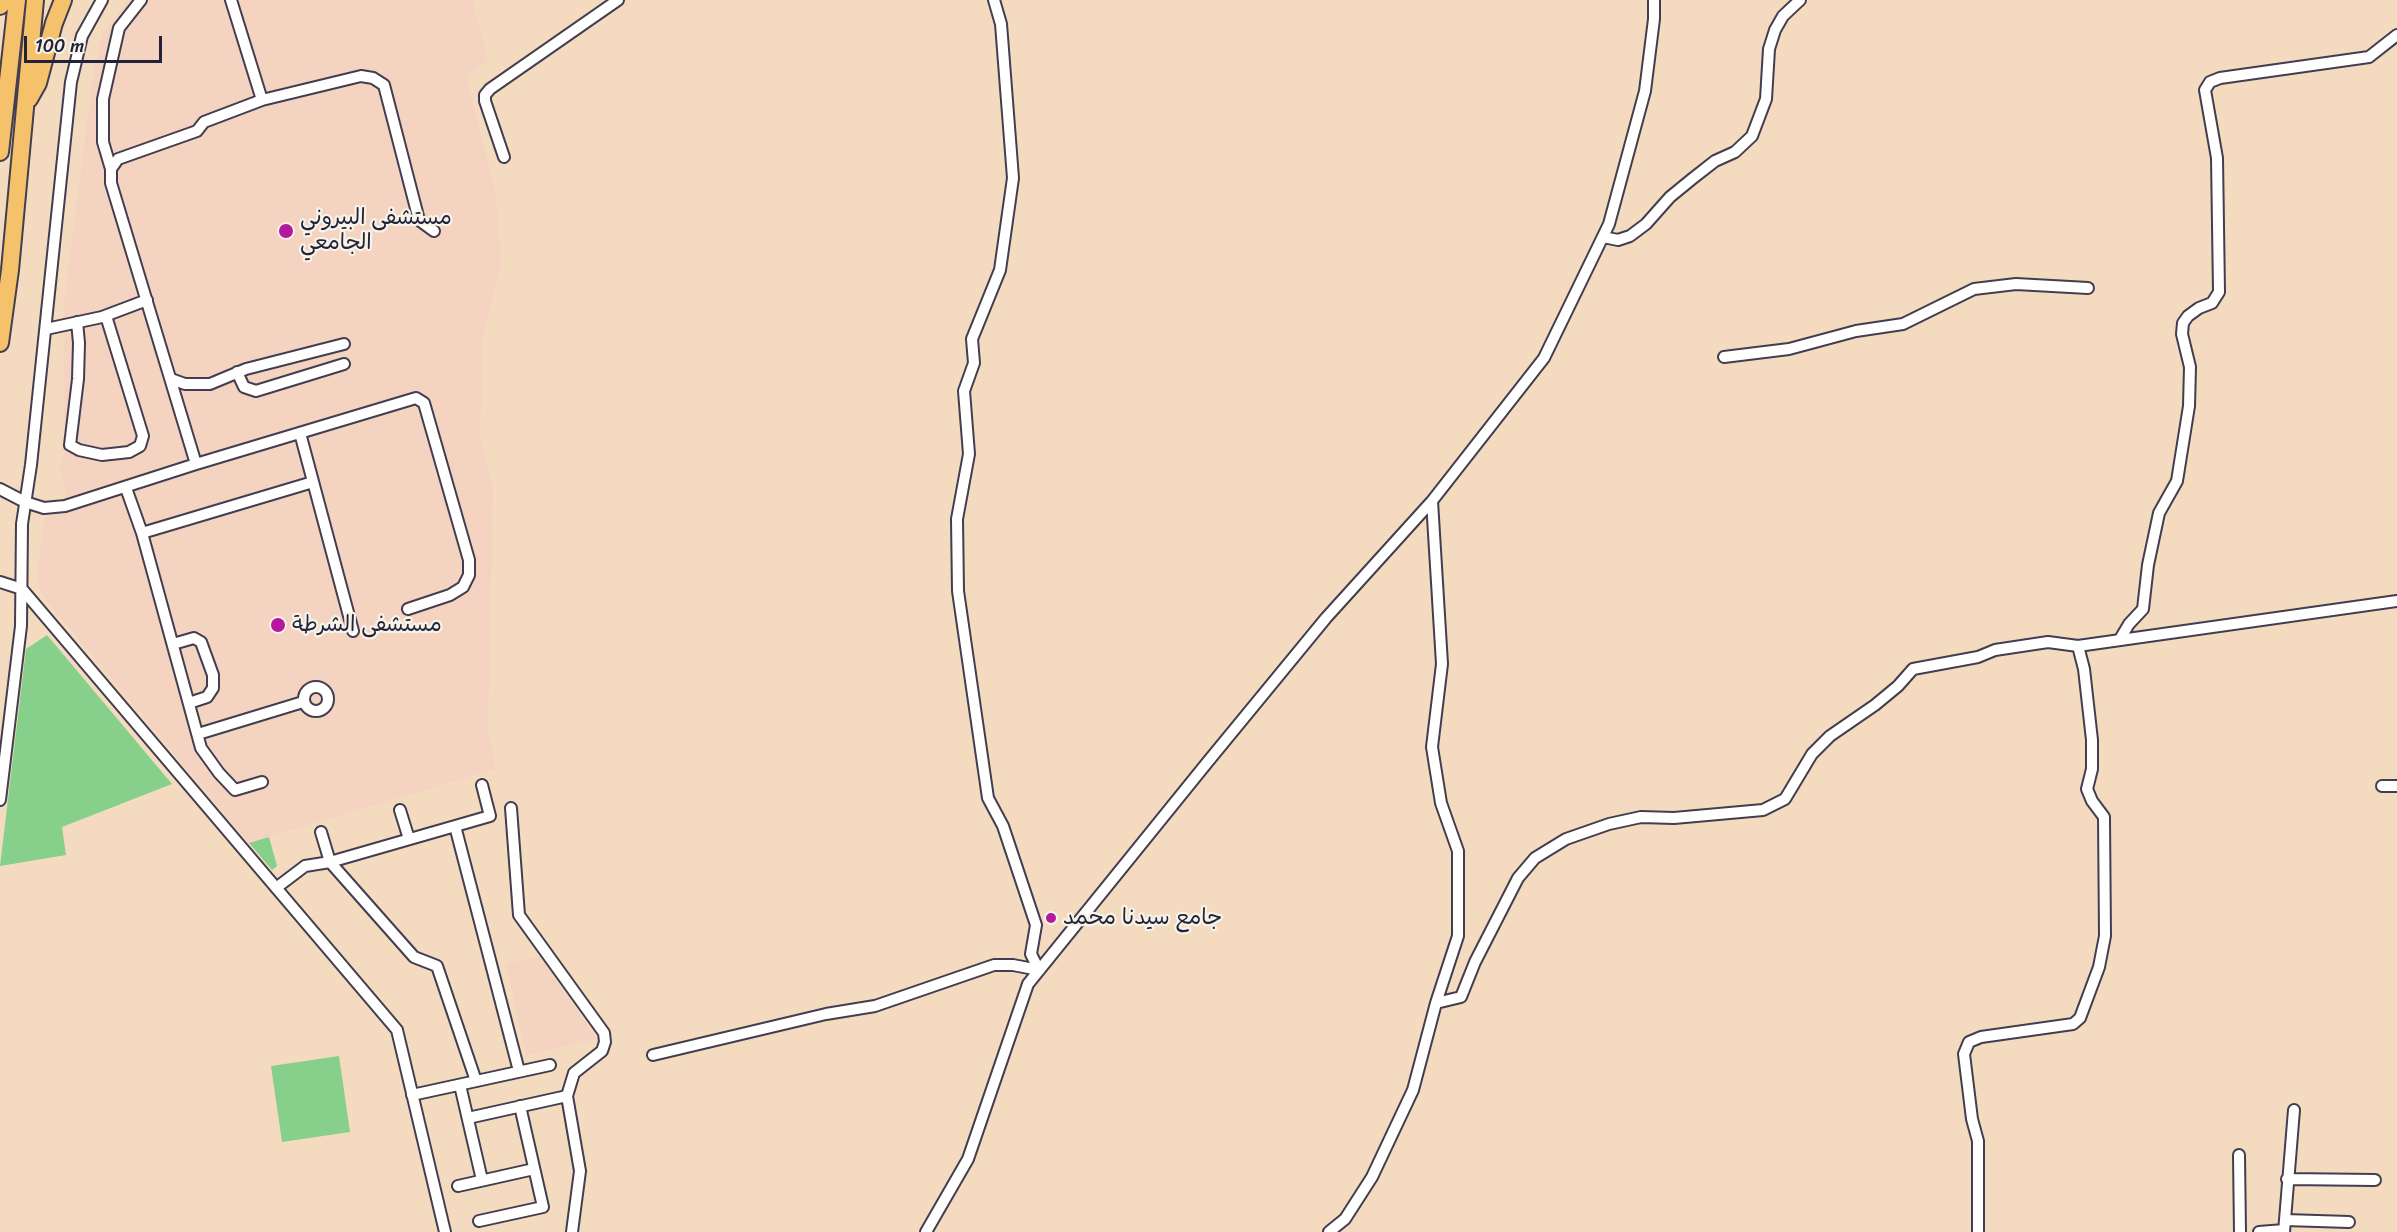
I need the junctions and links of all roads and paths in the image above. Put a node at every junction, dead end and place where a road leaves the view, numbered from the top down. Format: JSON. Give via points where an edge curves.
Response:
{"nodes":[{"id":1,"x":6,"y":0,"type":"edge"},
{"id":2,"x":17,"y":0,"type":"edge"},
{"id":3,"x":35,"y":0,"type":"edge"},
{"id":4,"x":63,"y":0,"type":"edge"},
{"id":5,"x":102,"y":0,"type":"edge"},
{"id":6,"x":141,"y":0,"type":"edge"},
{"id":7,"x":231,"y":0,"type":"edge"},
{"id":8,"x":618,"y":0,"type":"edge"},
{"id":9,"x":994,"y":0,"type":"edge"},
{"id":10,"x":1653,"y":0,"type":"edge"},
{"id":11,"x":1800,"y":0,"type":"edge"},
{"id":12,"x":0,"y":6,"type":"edge"},
{"id":13,"x":2397,"y":36,"type":"edge"},
{"id":14,"x":262,"y":100,"type":"junction"},
{"id":15,"x":25,"y":108,"type":"junction"},
{"id":16,"x":0,"y":152,"type":"edge"},
{"id":17,"x":504,"y":157,"type":"dead end"},
{"id":18,"x":111,"y":169,"type":"junction"},
{"id":19,"x":434,"y":231,"type":"dead end"},
{"id":20,"x":1603,"y":237,"type":"junction"},
{"id":21,"x":2088,"y":288,"type":"dead end"},
{"id":22,"x":147,"y":300,"type":"junction"},
{"id":23,"x":106,"y":316,"type":"junction"},
{"id":24,"x":77,"y":322,"type":"junction"},
{"id":25,"x":46,"y":329,"type":"junction"},
{"id":26,"x":0,"y":343,"type":"edge"},
{"id":27,"x":344,"y":344,"type":"dead end"},
{"id":28,"x":1724,"y":357,"type":"dead end"},
{"id":29,"x":344,"y":364,"type":"dead end"},
{"id":30,"x":237,"y":372,"type":"junction"},
{"id":31,"x":171,"y":379,"type":"junction"},
{"id":32,"x":300,"y":433,"type":"junction"},
{"id":33,"x":196,"y":464,"type":"junction"},
{"id":34,"x":313,"y":482,"type":"junction"},
{"id":35,"x":126,"y":488,"type":"junction"},
{"id":36,"x":0,"y":489,"type":"edge"},
{"id":37,"x":1432,"y":501,"type":"junction"},
{"id":38,"x":25,"y":502,"type":"junction"},
{"id":39,"x":142,"y":533,"type":"junction"},
{"id":40,"x":0,"y":582,"type":"edge"},
{"id":41,"x":22,"y":588,"type":"junction"},
{"id":42,"x":2397,"y":601,"type":"edge"},
{"id":43,"x":408,"y":609,"type":"dead end"},
{"id":44,"x":353,"y":631,"type":"dead end"},
{"id":45,"x":2120,"y":639,"type":"junction"},
{"id":46,"x":173,"y":644,"type":"junction"},
{"id":47,"x":2078,"y":646,"type":"junction"},
{"id":48,"x":303,"y":702,"type":"dead end"},
{"id":49,"x":189,"y":703,"type":"junction"},
{"id":50,"x":198,"y":734,"type":"junction"},
{"id":51,"x":262,"y":782,"type":"dead end"},
{"id":52,"x":482,"y":785,"type":"dead end"},
{"id":53,"x":2382,"y":786,"type":"dead end"},
{"id":54,"x":2397,"y":786,"type":"edge"},
{"id":55,"x":0,"y":800,"type":"edge"},
{"id":56,"x":511,"y":808,"type":"dead end"},
{"id":57,"x":400,"y":810,"type":"dead end"},
{"id":58,"x":455,"y":826,"type":"junction"},
{"id":59,"x":321,"y":832,"type":"dead end"},
{"id":60,"x":409,"y":839,"type":"junction"},
{"id":61,"x":330,"y":862,"type":"junction"},
{"id":62,"x":276,"y":888,"type":"junction"},
{"id":63,"x":1039,"y":970,"type":"junction"},
{"id":64,"x":1436,"y":1003,"type":"junction"},
{"id":65,"x":653,"y":1055,"type":"dead end"},
{"id":66,"x":550,"y":1065,"type":"dead end"},
{"id":67,"x":519,"y":1071,"type":"junction"},
{"id":68,"x":476,"y":1081,"type":"junction"},
{"id":69,"x":460,"y":1085,"type":"junction"},
{"id":70,"x":412,"y":1095,"type":"junction"},
{"id":71,"x":567,"y":1096,"type":"junction"},
{"id":72,"x":520,"y":1106,"type":"junction"},
{"id":73,"x":2294,"y":1110,"type":"dead end"},
{"id":74,"x":468,"y":1118,"type":"junction"},
{"id":75,"x":2239,"y":1155,"type":"dead end"},
{"id":76,"x":534,"y":1169,"type":"junction"},
{"id":77,"x":2287,"y":1179,"type":"junction"},
{"id":78,"x":482,"y":1180,"type":"junction"},
{"id":79,"x":2375,"y":1180,"type":"dead end"},
{"id":80,"x":458,"y":1186,"type":"dead end"},
{"id":81,"x":480,"y":1221,"type":"dead end"},
{"id":82,"x":2349,"y":1222,"type":"dead end"},
{"id":83,"x":2284,"y":1227,"type":"edge"},
{"id":84,"x":445,"y":1232,"type":"edge"},
{"id":85,"x":572,"y":1232,"type":"edge"},
{"id":86,"x":926,"y":1232,"type":"edge"},
{"id":87,"x":1329,"y":1232,"type":"edge"},
{"id":88,"x":1978,"y":1232,"type":"edge"},
{"id":89,"x":2240,"y":1232,"type":"edge"},
{"id":90,"x":2259,"y":1232,"type":"edge"}],
"edges":[{"from":1,"to":12,"type":"highway"},
{"from":2,"to":16,"type":"highway"},
{"from":3,"to":15,"type":"highway"},
{"from":4,"to":15,"type":"highway","via":[[38,83]]},
{"from":5,"to":25,"type":"street","via":[[82,36],[71,82]]},
{"from":6,"to":18,"type":"street","via":[[119,28],[103,99],[103,142]]},
{"from":7,"to":14,"type":"street"},
{"from":8,"to":17,"type":"street","via":[[485,95]]},
{"from":9,"to":63,"type":"street","via":[[1001,24],[1013,178],[1000,270],[972,339],[974,363],[964,391],[969,454],[957,519],[958,591],[988,798],[1003,826],[1036,925],[1031,954]]},
{"from":10,"to":20,"type":"street","via":[[1645,91]]},
{"from":11,"to":20,"type":"street","via":[[1775,30],[1769,49],[1766,99],[1752,136],[1670,197],[1630,236],[1618,240]]},
{"from":13,"to":45,"type":"street","via":[[2369,57],[2220,78],[2210,82],[2205,90],[2217,158],[2219,292],[2212,303],[2183,322],[2190,367],[2189,406],[2177,481],[2159,513],[2144,609],[2128,624]]},
{"from":14,"to":18,"type":"street","via":[[204,122],[197,131],[118,159]]},
{"from":14,"to":19,"type":"street","via":[[361,76],[384,85],[419,220]]},
{"from":15,"to":26,"type":"highway"},
{"from":18,"to":22,"type":"street","via":[[111,183]]},
{"from":20,"to":37,"type":"street","via":[[1544,358]]},
{"from":21,"to":28,"type":"street","via":[[2016,285],[1974,289],[1903,324],[1856,331],[1789,349]]},
{"from":22,"to":23,"type":"street"},
{"from":22,"to":31,"type":"street"},
{"from":23,"to":24,"type":"street"},
{"from":23,"to":24,"type":"street","via":[[143,436],[140,446],[129,452],[102,455],[70,445],[78,379]]},
{"from":24,"to":25,"type":"street"},
{"from":25,"to":38,"type":"street"},
{"from":27,"to":30,"type":"street"},
{"from":29,"to":30,"type":"street","via":[[256,391],[244,387]]},
{"from":30,"to":31,"type":"street","via":[[210,384],[185,384]]},
{"from":31,"to":33,"type":"street"},
{"from":32,"to":33,"type":"street"},
{"from":32,"to":34,"type":"street"},
{"from":32,"to":43,"type":"street","via":[[416,398],[424,403],[469,560],[469,575],[463,587],[450,595]]},
{"from":33,"to":35,"type":"street"},
{"from":34,"to":39,"type":"street"},
{"from":34,"to":44,"type":"street"},
{"from":35,"to":38,"type":"street","via":[[64,506],[44,508]]},
{"from":35,"to":39,"type":"street"},
{"from":36,"to":38,"type":"street"},
{"from":37,"to":63,"type":"street","via":[[1326,618]]},
{"from":37,"to":64,"type":"street","via":[[1442,664],[1431,747],[1441,803],[1458,850],[1458,936]]},
{"from":38,"to":41,"type":"street"},
{"from":39,"to":46,"type":"street"},
{"from":40,"to":41,"type":"street"},
{"from":41,"to":55,"type":"street"},
{"from":41,"to":62,"type":"street"},
{"from":42,"to":45,"type":"street"},
{"from":45,"to":47,"type":"street"},
{"from":46,"to":49,"type":"street"},
{"from":46,"to":49,"type":"street","via":[[194,638],[201,642],[213,675],[213,688],[207,697]]},
{"from":47,"to":64,"type":"street","via":[[2048,642],[1913,669],[1875,705],[1830,736],[1812,754],[1785,799],[1763,810],[1684,817],[1641,816],[1566,839],[1536,858],[1518,878],[1461,998]]},
{"from":47,"to":88,"type":"street","via":[[2092,740],[2087,789],[2104,817],[2105,936],[2099,967],[2080,1018],[2073,1024],[1969,1042],[1964,1054],[1978,1141]]},
{"from":48,"to":50,"type":"street"},
{"from":49,"to":50,"type":"street"},
{"from":50,"to":51,"type":"street","via":[[201,748],[235,790]]},
{"from":52,"to":58,"type":"street","via":[[490,816]]},
{"from":53,"to":54,"type":"street"},
{"from":56,"to":71,"type":"street","via":[[519,915],[604,1033],[602,1051],[573,1073]]},
{"from":57,"to":60,"type":"street"},
{"from":58,"to":60,"type":"street"},
{"from":58,"to":67,"type":"street"},
{"from":59,"to":61,"type":"street"},
{"from":60,"to":61,"type":"street"},
{"from":61,"to":62,"type":"street","via":[[305,866]]},
{"from":61,"to":68,"type":"street","via":[[414,957],[436,966]]},
{"from":62,"to":70,"type":"street","via":[[397,1030]]},
{"from":63,"to":65,"type":"street","via":[[994,965],[875,1006]]},
{"from":63,"to":86,"type":"street","via":[[1028,984],[968,1159]]},
{"from":64,"to":87,"type":"street","via":[[1413,1090],[1372,1177],[1344,1219]]},
{"from":66,"to":67,"type":"street"},
{"from":67,"to":68,"type":"street"},
{"from":68,"to":69,"type":"street"},
{"from":69,"to":70,"type":"street"},
{"from":69,"to":74,"type":"street"},
{"from":70,"to":84,"type":"street"},
{"from":71,"to":72,"type":"street"},
{"from":71,"to":85,"type":"street","via":[[580,1171]]},
{"from":72,"to":74,"type":"street"},
{"from":72,"to":76,"type":"street"},
{"from":73,"to":77,"type":"street"},
{"from":74,"to":78,"type":"street"},
{"from":75,"to":89,"type":"street"},
{"from":76,"to":78,"type":"street"},
{"from":76,"to":81,"type":"street","via":[[543,1207]]},
{"from":77,"to":79,"type":"street"},
{"from":77,"to":83,"type":"street"},
{"from":78,"to":80,"type":"street"},
{"from":82,"to":83,"type":"street"},
{"from":83,"to":90,"type":"street"}]}
